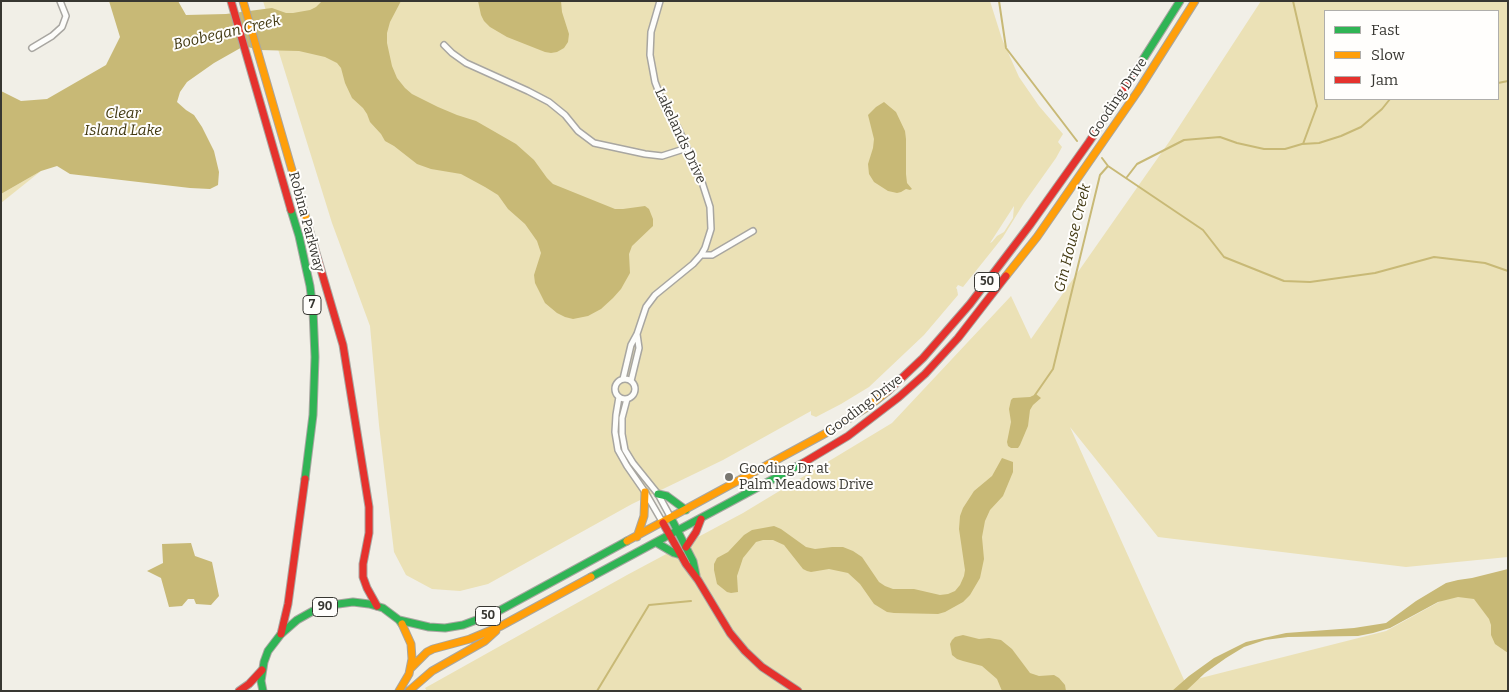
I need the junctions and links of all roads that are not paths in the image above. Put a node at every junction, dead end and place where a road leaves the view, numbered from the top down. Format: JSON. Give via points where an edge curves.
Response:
{"nodes":[{"id":1,"x":60,"y":1,"type":"edge"},
{"id":2,"x":660,"y":1,"type":"edge"},
{"id":3,"x":1180,"y":1,"type":"edge"},
{"id":4,"x":1195,"y":1,"type":"edge"},
{"id":5,"x":244,"y":3,"type":"edge"},
{"id":6,"x":231,"y":4,"type":"edge"},
{"id":7,"x":444,"y":45,"type":"dead end"},
{"id":8,"x":32,"y":48,"type":"dead end"},
{"id":9,"x":687,"y":148,"type":"junction"},
{"id":10,"x":753,"y":231,"type":"dead end"},
{"id":11,"x":701,"y":255,"type":"junction"},
{"id":12,"x":637,"y":334,"type":"junction"},
{"id":13,"x":623,"y":379,"type":"junction"},
{"id":14,"x":631,"y":381,"type":"junction"},
{"id":15,"x":619,"y":397,"type":"junction"},
{"id":16,"x":627,"y":399,"type":"junction"},
{"id":17,"x":645,"y":492,"type":"junction"},
{"id":18,"x":658,"y":494,"type":"junction"},
{"id":19,"x":686,"y":510,"type":"junction"},
{"id":20,"x":671,"y":518,"type":"junction"},
{"id":21,"x":701,"y":519,"type":"junction"},
{"id":22,"x":663,"y":523,"type":"junction"},
{"id":23,"x":678,"y":531,"type":"junction"},
{"id":24,"x":670,"y":536,"type":"junction"},
{"id":25,"x":637,"y":537,"type":"junction"},
{"id":26,"x":657,"y":543,"type":"junction"},
{"id":27,"x":686,"y":547,"type":"junction"},
{"id":28,"x":681,"y":555,"type":"junction"},
{"id":29,"x":698,"y":580,"type":"junction"},
{"id":30,"x":377,"y":606,"type":"junction"},
{"id":31,"x":399,"y":620,"type":"junction"},
{"id":32,"x":501,"y":626,"type":"junction"},
{"id":33,"x":281,"y":634,"type":"junction"},
{"id":34,"x":411,"y":668,"type":"junction"},
{"id":35,"x":262,"y":670,"type":"junction"},
{"id":36,"x":239,"y":691,"type":"edge"},
{"id":37,"x":263,"y":691,"type":"edge"},
{"id":38,"x":399,"y":691,"type":"edge"},
{"id":39,"x":409,"y":691,"type":"edge"},
{"id":40,"x":798,"y":691,"type":"edge"}],
"edges":[{"from":1,"to":8,"type":"street","via":[[66,16],[62,27]]},
{"from":2,"to":9,"type":"street","name":"Lakelands Drive","via":[[651,32],[650,55],[655,82],[665,108]]},
{"from":3,"to":19,"type":"main road","name":"Gooding Drive","number":"50","via":[[1089,142],[1030,225],[970,304],[923,358],[888,391],[849,420]]},
{"from":4,"to":21,"type":"main road","name":"Gooding Drive","number":"50","via":[[1138,91],[1037,236],[981,309],[925,374],[848,436]]},
{"from":5,"to":30,"type":"main road","name":"Robina Parkway","number":"7","via":[[343,345],[369,507],[363,577]]},
{"from":6,"to":33,"type":"main road","name":"Robina Parkway","number":"7","via":[[299,236],[310,286],[315,334],[313,415],[288,604]]},
{"from":7,"to":9,"type":"street","via":[[466,63],[549,102],[594,144],[662,156]]},
{"from":9,"to":11,"type":"street","name":"Lakelands Drive","via":[[710,207],[711,229]]},
{"from":10,"to":11,"type":"street","via":[[712,256]]},
{"from":11,"to":12,"type":"street","name":"Lakelands Drive","via":[[655,295],[646,307]]},
{"from":12,"to":13,"type":"street"},
{"from":12,"to":14,"type":"street","via":[[638,348]]},
{"from":13,"to":14,"type":"street"},
{"from":13,"to":15,"type":"street","via":[[615,388]]},
{"from":14,"to":16,"type":"street","via":[[635,392]]},
{"from":15,"to":16,"type":"street"},
{"from":15,"to":17,"type":"street","via":[[615,432],[618,450]]},
{"from":16,"to":18,"type":"street","via":[[622,418],[626,450]]},
{"from":17,"to":22,"type":"street"},
{"from":17,"to":25,"type":"main road","via":[[644,516]]},
{"from":18,"to":19,"type":"main road","via":[[667,496]]},
{"from":18,"to":20,"type":"street"},
{"from":19,"to":20,"type":"main road","name":"Gooding Drive","number":"50"},
{"from":20,"to":22,"type":"main road","name":"Gooding Drive","number":"50"},
{"from":20,"to":23,"type":"main road"},
{"from":21,"to":23,"type":"main road","name":"Gooding Drive","number":"50"},
{"from":21,"to":27,"type":"main road"},
{"from":22,"to":24,"type":"main road"},
{"from":22,"to":25,"type":"main road","name":"Gooding Drive","number":"50"},
{"from":23,"to":24,"type":"main road","name":"Gooding Drive","number":"50"},
{"from":23,"to":27,"type":"main road"},
{"from":24,"to":26,"type":"main road","name":"Gooding Drive","number":"50"},
{"from":24,"to":28,"type":"main road"},
{"from":25,"to":31,"type":"main road","name":"Gooding Drive","number":"50","via":[[474,622],[437,628]]},
{"from":26,"to":28,"type":"main road"},
{"from":26,"to":32,"type":"main road","name":"Gooding Drive","number":"50"},
{"from":27,"to":29,"type":"main road"},
{"from":28,"to":29,"type":"main road"},
{"from":29,"to":40,"type":"main road","via":[[718,616],[744,651]]},
{"from":30,"to":31,"type":"main road","number":"90"},
{"from":30,"to":33,"type":"main road","number":"90","via":[[353,602],[331,605],[306,615]]},
{"from":31,"to":34,"type":"main road","via":[[410,644]]},
{"from":32,"to":34,"type":"main road","name":"Gooding Drive","number":"50","via":[[433,649]]},
{"from":32,"to":39,"type":"main road","via":[[485,641],[432,671]]},
{"from":33,"to":35,"type":"main road","number":"90","via":[[268,651]]},
{"from":34,"to":38,"type":"main road"},
{"from":35,"to":36,"type":"main road","number":"90"},
{"from":35,"to":37,"type":"main road"}]}
